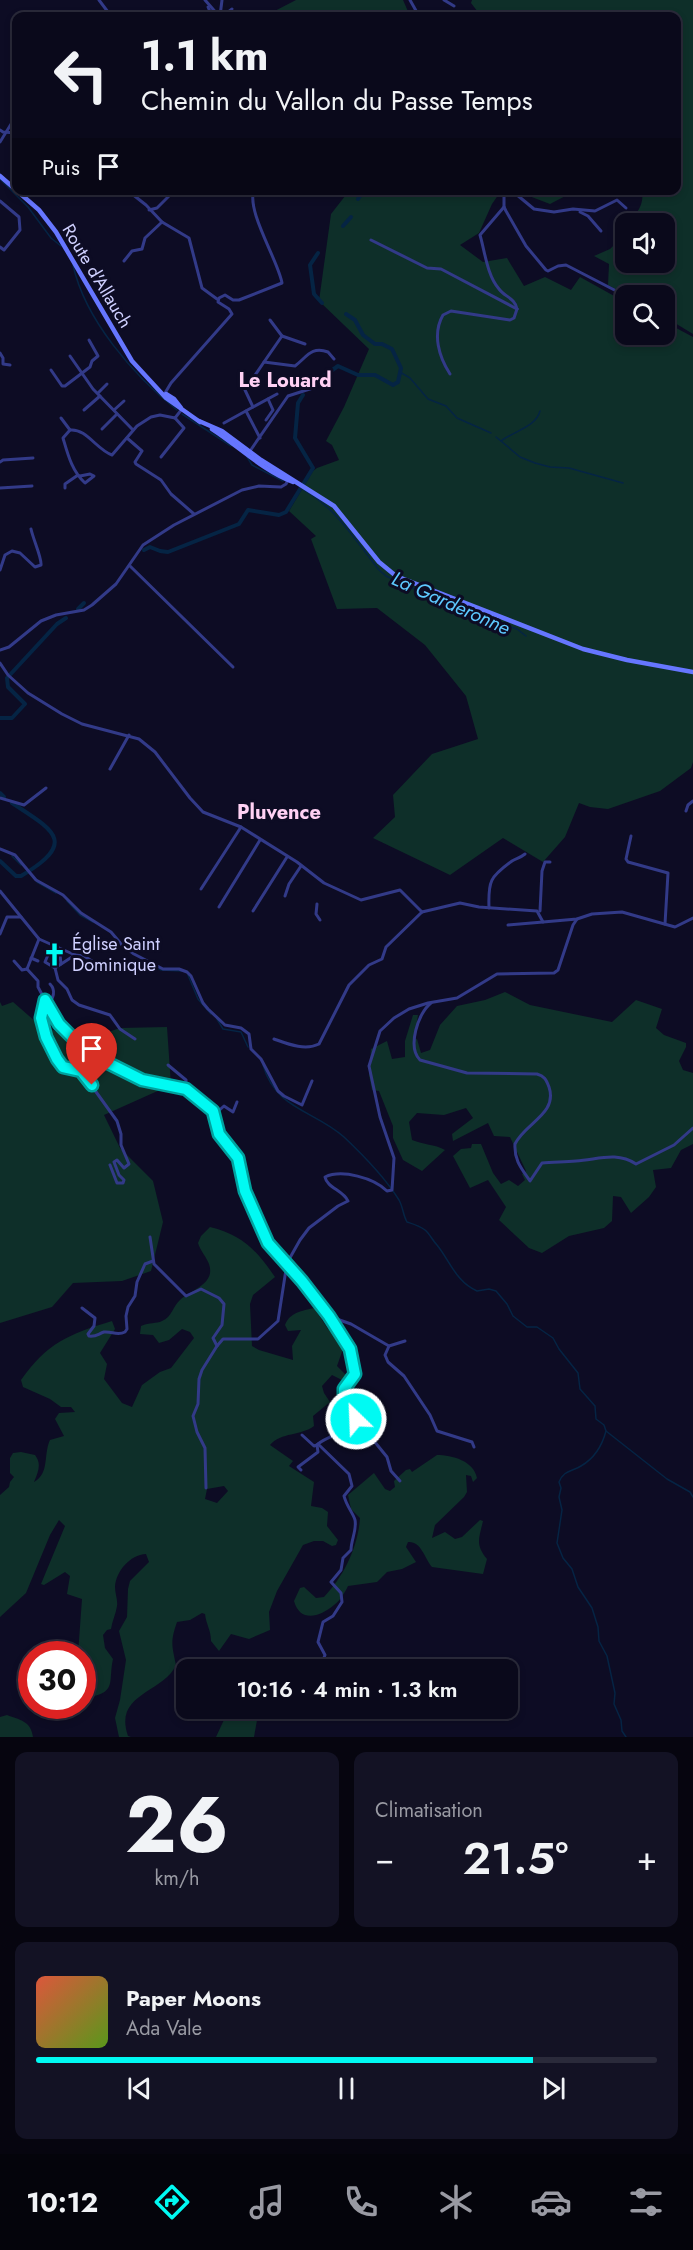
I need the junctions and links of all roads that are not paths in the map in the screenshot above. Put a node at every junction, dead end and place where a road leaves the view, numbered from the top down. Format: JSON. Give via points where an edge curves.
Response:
{"nodes":[{"id":1,"x":444,"y":0,"type":"edge"},
{"id":2,"x":206,"y":1,"type":"edge"},
{"id":3,"x":454,"y":6,"type":"dead end"},
{"id":4,"x":232,"y":9,"type":"dead end"},
{"id":5,"x":217,"y":12,"type":"edge"},
{"id":6,"x":227,"y":12,"type":"edge"},
{"id":7,"x":12,"y":124,"type":"edge"},
{"id":8,"x":0,"y":130,"type":"edge"},
{"id":9,"x":7,"y":133,"type":"junction"},
{"id":10,"x":12,"y":133,"type":"edge"},
{"id":11,"x":0,"y":142,"type":"edge"},
{"id":12,"x":0,"y":176,"type":"edge"},
{"id":13,"x":12,"y":187,"type":"edge"},
{"id":14,"x":21,"y":195,"type":"edge"},
{"id":15,"x":132,"y":195,"type":"edge"},
{"id":16,"x":170,"y":195,"type":"edge"},
{"id":17,"x":253,"y":195,"type":"edge"},
{"id":18,"x":504,"y":195,"type":"edge"},
{"id":19,"x":517,"y":195,"type":"edge"},
{"id":20,"x":0,"y":201,"type":"edge"},
{"id":21,"x":504,"y":207,"type":"junction"},
{"id":22,"x":626,"y":208,"type":"dead end"},
{"id":23,"x":573,"y":209,"type":"junction"},
{"id":24,"x":149,"y":210,"type":"junction"},
{"id":25,"x":162,"y":222,"type":"junction"},
{"id":26,"x":601,"y":231,"type":"dead end"},
{"id":27,"x":370,"y":240,"type":"dead end"},
{"id":28,"x":2,"y":248,"type":"edge"},
{"id":29,"x":0,"y":254,"type":"edge"},
{"id":30,"x":124,"y":261,"type":"dead end"},
{"id":31,"x":615,"y":290,"type":"edge"},
{"id":32,"x":217,"y":299,"type":"junction"},
{"id":33,"x":517,"y":309,"type":"junction"},
{"id":34,"x":270,"y":320,"type":"dead end"},
{"id":35,"x":282,"y":336,"type":"junction"},
{"id":36,"x":89,"y":340,"type":"dead end"},
{"id":37,"x":305,"y":344,"type":"dead end"},
{"id":38,"x":0,"y":353,"type":"edge"},
{"id":39,"x":69,"y":356,"type":"dead end"},
{"id":40,"x":334,"y":359,"type":"dead end"},
{"id":41,"x":264,"y":362,"type":"junction"},
{"id":42,"x":10,"y":364,"type":"dead end"},
{"id":43,"x":51,"y":370,"type":"dead end"},
{"id":44,"x":82,"y":373,"type":"junction"},
{"id":45,"x":450,"y":374,"type":"dead end"},
{"id":46,"x":107,"y":384,"type":"dead end"},
{"id":47,"x":316,"y":387,"type":"dead end"},
{"id":48,"x":99,"y":394,"type":"junction"},
{"id":49,"x":165,"y":394,"type":"junction"},
{"id":50,"x":277,"y":394,"type":"dead end"},
{"id":51,"x":268,"y":399,"type":"junction"},
{"id":52,"x":123,"y":401,"type":"dead end"},
{"id":53,"x":253,"y":407,"type":"junction"},
{"id":54,"x":182,"y":409,"type":"junction"},
{"id":55,"x":84,"y":410,"type":"dead end"},
{"id":56,"x":114,"y":410,"type":"junction"},
{"id":57,"x":246,"y":411,"type":"junction"},
{"id":58,"x":117,"y":414,"type":"junction"},
{"id":59,"x":62,"y":418,"type":"dead end"},
{"id":60,"x":175,"y":418,"type":"junction"},
{"id":61,"x":266,"y":420,"type":"dead end"},
{"id":62,"x":224,"y":423,"type":"dead end"},
{"id":63,"x":102,"y":429,"type":"dead end"},
{"id":64,"x":70,"y":430,"type":"junction"},
{"id":65,"x":133,"y":430,"type":"junction"},
{"id":66,"x":127,"y":438,"type":"junction"},
{"id":67,"x":260,"y":438,"type":"junction"},
{"id":68,"x":249,"y":453,"type":"junction"},
{"id":69,"x":161,"y":457,"type":"dead end"},
{"id":70,"x":33,"y":458,"type":"dead end"},
{"id":71,"x":0,"y":462,"type":"edge"},
{"id":72,"x":78,"y":475,"type":"junction"},
{"id":73,"x":289,"y":478,"type":"junction"},
{"id":74,"x":32,"y":486,"type":"dead end"},
{"id":75,"x":0,"y":488,"type":"edge"},
{"id":76,"x":65,"y":488,"type":"dead end"},
{"id":77,"x":194,"y":514,"type":"junction"},
{"id":78,"x":31,"y":529,"type":"dead end"},
{"id":79,"x":130,"y":565,"type":"junction"},
{"id":80,"x":0,"y":570,"type":"edge"},
{"id":81,"x":0,"y":650,"type":"edge"},
{"id":82,"x":0,"y":663,"type":"edge"},
{"id":83,"x":233,"y":668,"type":"dead end"},
{"id":84,"x":693,"y":672,"type":"edge"},
{"id":85,"x":129,"y":735,"type":"junction"},
{"id":86,"x":110,"y":769,"type":"dead end"},
{"id":87,"x":46,"y":788,"type":"dead end"},
{"id":88,"x":0,"y":798,"type":"edge"},
{"id":89,"x":693,"y":801,"type":"edge"},
{"id":90,"x":686,"y":811,"type":"dead end"},
{"id":91,"x":241,"y":827,"type":"junction"},
{"id":92,"x":631,"y":836,"type":"dead end"},
{"id":93,"x":260,"y":840,"type":"junction"},
{"id":94,"x":0,"y":849,"type":"edge"},
{"id":95,"x":525,"y":854,"type":"dead end"},
{"id":96,"x":287,"y":857,"type":"junction"},
{"id":97,"x":550,"y":862,"type":"dead end"},
{"id":98,"x":301,"y":866,"type":"junction"},
{"id":99,"x":201,"y":889,"type":"dead end"},
{"id":100,"x":0,"y":891,"type":"edge"},
{"id":101,"x":285,"y":896,"type":"dead end"},
{"id":102,"x":317,"y":904,"type":"dead end"},
{"id":103,"x":219,"y":907,"type":"dead end"},
{"id":104,"x":489,"y":908,"type":"junction"},
{"id":105,"x":253,"y":911,"type":"dead end"},
{"id":106,"x":422,"y":912,"type":"junction"},
{"id":107,"x":540,"y":913,"type":"junction"},
{"id":108,"x":21,"y":917,"type":"junction"},
{"id":109,"x":693,"y":918,"type":"edge"},
{"id":110,"x":577,"y":919,"type":"junction"},
{"id":111,"x":320,"y":920,"type":"dead end"},
{"id":112,"x":543,"y":922,"type":"junction"},
{"id":113,"x":665,"y":924,"type":"junction"},
{"id":114,"x":508,"y":925,"type":"dead end"},
{"id":115,"x":0,"y":934,"type":"edge"},
{"id":116,"x":39,"y":939,"type":"junction"},
{"id":117,"x":64,"y":951,"type":"junction"},
{"id":118,"x":48,"y":955,"type":"dead end"},
{"id":119,"x":75,"y":955,"type":"junction"},
{"id":120,"x":32,"y":958,"type":"junction"},
{"id":121,"x":14,"y":961,"type":"dead end"},
{"id":122,"x":38,"y":961,"type":"dead end"},
{"id":123,"x":61,"y":964,"type":"junction"},
{"id":124,"x":55,"y":968,"type":"junction"},
{"id":125,"x":27,"y":969,"type":"junction"},
{"id":126,"x":103,"y":970,"type":"dead end"},
{"id":127,"x":50,"y":984,"type":"dead end"},
{"id":128,"x":46,"y":1002,"type":"junction"},
{"id":129,"x":432,"y":1002,"type":"junction"},
{"id":130,"x":135,"y":1039,"type":"dead end"},
{"id":131,"x":274,"y":1039,"type":"dead end"},
{"id":132,"x":168,"y":1065,"type":"dead end"},
{"id":133,"x":312,"y":1081,"type":"dead end"},
{"id":134,"x":186,"y":1089,"type":"junction"},
{"id":135,"x":237,"y":1102,"type":"dead end"},
{"id":136,"x":215,"y":1114,"type":"junction"},
{"id":137,"x":693,"y":1128,"type":"edge"},
{"id":138,"x":110,"y":1166,"type":"dead end"},
{"id":139,"x":150,"y":1237,"type":"dead end"},
{"id":140,"x":153,"y":1261,"type":"junction"},
{"id":141,"x":287,"y":1263,"type":"junction"},
{"id":142,"x":82,"y":1308,"type":"dead end"},
{"id":143,"x":329,"y":1316,"type":"junction"},
{"id":144,"x":405,"y":1341,"type":"dead end"},
{"id":145,"x":217,"y":1346,"type":"junction"},
{"id":146,"x":389,"y":1346,"type":"junction"},
{"id":147,"x":356,"y":1419,"type":"junction"},
{"id":148,"x":302,"y":1435,"type":"dead end"},
{"id":149,"x":317,"y":1444,"type":"junction"},
{"id":150,"x":474,"y":1447,"type":"dead end"},
{"id":151,"x":301,"y":1470,"type":"dead end"},
{"id":152,"x":400,"y":1481,"type":"dead end"},
{"id":153,"x":206,"y":1488,"type":"dead end"},
{"id":154,"x":323,"y":1659,"type":"edge"}],
"edges":[{"from":1,"to":3,"type":"street"},
{"from":2,"to":5,"type":"street"},
{"from":4,"to":6,"type":"street"},
{"from":7,"to":9,"type":"street"},
{"from":8,"to":9,"type":"street"},
{"from":9,"to":10,"type":"street"},
{"from":9,"to":11,"type":"street"},
{"from":12,"to":13,"type":"main road","name":"Route d'Allauch"},
{"from":14,"to":49,"type":"main road","name":"Route d'Allauch","via":[[47,219],[132,361]]},
{"from":15,"to":24,"type":"street"},
{"from":16,"to":24,"type":"street","via":[[157,208]]},
{"from":17,"to":32,"type":"street","via":[[256,216],[282,283],[239,300],[225,295]]},
{"from":18,"to":21,"type":"street"},
{"from":19,"to":23,"type":"street","via":[[534,209]]},
{"from":20,"to":28,"type":"street","via":[[19,217],[20,230]]},
{"from":21,"to":31,"type":"street","via":[[526,246],[546,270],[566,265]]},
{"from":21,"to":33,"type":"street","via":[[480,235],[494,281]]},
{"from":22,"to":23,"type":"street","via":[[617,200],[595,211]]},
{"from":23,"to":26,"type":"street","via":[[588,216]]},
{"from":24,"to":25,"type":"street"},
{"from":25,"to":30,"type":"street","via":[[145,238],[142,249],[132,251]]},
{"from":25,"to":32,"type":"street","via":[[189,238],[202,288]]},
{"from":27,"to":33,"type":"street","via":[[427,268],[441,269]]},
{"from":28,"to":29,"type":"street"},
{"from":32,"to":49,"type":"street","via":[[232,314]]},
{"from":33,"to":45,"type":"street","via":[[510,320],[451,311],[443,315],[438,332],[439,351]]},
{"from":34,"to":35,"type":"street"},
{"from":35,"to":37,"type":"street"},
{"from":35,"to":41,"type":"street"},
{"from":36,"to":44,"type":"street","via":[[98,356]]},
{"from":38,"to":42,"type":"street","via":[[3,364]]},
{"from":39,"to":44,"type":"street"},
{"from":40,"to":41,"type":"street","via":[[328,352],[315,350],[295,366]]},
{"from":41,"to":53,"type":"street","via":[[245,390]]},
{"from":43,"to":44,"type":"street","via":[[62,386]]},
{"from":44,"to":48,"type":"street"},
{"from":46,"to":48,"type":"street"},
{"from":47,"to":67,"type":"street","via":[[288,396]]},
{"from":48,"to":55,"type":"street"},
{"from":48,"to":56,"type":"street"},
{"from":49,"to":54,"type":"main road","name":"Route d'Allauch"},
{"from":50,"to":51,"type":"street"},
{"from":51,"to":53,"type":"street"},
{"from":51,"to":61,"type":"street","via":[[273,410]]},
{"from":52,"to":56,"type":"street"},
{"from":53,"to":57,"type":"street"},
{"from":54,"to":60,"type":"street"},
{"from":54,"to":68,"type":"main road","name":"Route d'Allauch"},
{"from":56,"to":58,"type":"street"},
{"from":57,"to":62,"type":"street"},
{"from":57,"to":67,"type":"street"},
{"from":58,"to":63,"type":"street"},
{"from":58,"to":65,"type":"street"},
{"from":59,"to":64,"type":"street"},
{"from":60,"to":65,"type":"street","via":[[156,415]]},
{"from":60,"to":69,"type":"street","via":[[183,425],[183,431]]},
{"from":64,"to":66,"type":"street","via":[[79,431],[112,455]]},
{"from":64,"to":72,"type":"street","via":[[63,438]]},
{"from":65,"to":66,"type":"street"},
{"from":66,"to":77,"type":"street","via":[[142,451],[136,464],[161,480]]},
{"from":67,"to":68,"type":"street"},
{"from":68,"to":73,"type":"main road","name":"Route d'Allauch","via":[[263,467]]},
{"from":70,"to":71,"type":"street"},
{"from":72,"to":72,"type":"street","via":[[85,483],[94,476],[92,474]]},
{"from":72,"to":76,"type":"street"},
{"from":73,"to":77,"type":"street","via":[[281,487],[242,490]]},
{"from":73,"to":84,"type":"main road","name":"Route d'Allauch","via":[[334,506],[384,567],[411,583],[605,655]]},
{"from":74,"to":75,"type":"street"},
{"from":77,"to":79,"type":"street","via":[[152,538]]},
{"from":78,"to":80,"type":"street","via":[[41,565],[35,567],[12,551],[5,555]]},
{"from":79,"to":81,"type":"street","via":[[92,605],[48,618]]},
{"from":79,"to":83,"type":"street"},
{"from":82,"to":85,"type":"street","via":[[28,693],[62,714],[82,724]]},
{"from":85,"to":86,"type":"street"},
{"from":85,"to":91,"type":"street","via":[[154,752],[203,812]]},
{"from":87,"to":88,"type":"street","via":[[24,805]]},
{"from":89,"to":90,"type":"street"},
{"from":91,"to":93,"type":"street"},
{"from":91,"to":99,"type":"street"},
{"from":92,"to":113,"type":"street","via":[[628,862],[668,873]]},
{"from":93,"to":96,"type":"street"},
{"from":93,"to":103,"type":"street"},
{"from":94,"to":133,"type":"street","via":[[15,855],[36,880],[63,895],[81,914],[111,932],[134,954],[163,969],[187,972],[208,1009],[225,1025],[249,1034],[251,1049],[284,1096],[302,1105]]},
{"from":95,"to":104,"type":"street","via":[[490,880]]},
{"from":96,"to":98,"type":"street"},
{"from":96,"to":105,"type":"street"},
{"from":97,"to":107,"type":"street","via":[[545,862],[542,871]]},
{"from":98,"to":101,"type":"street"},
{"from":98,"to":106,"type":"street","via":[[324,884],[358,900],[400,890]]},
{"from":100,"to":108,"type":"street"},
{"from":102,"to":111,"type":"street"},
{"from":104,"to":106,"type":"street","via":[[460,903]]},
{"from":104,"to":107,"type":"street"},
{"from":106,"to":131,"type":"street","via":[[386,947],[382,958],[349,985],[323,1039],[313,1047]]},
{"from":107,"to":112,"type":"street"},
{"from":108,"to":115,"type":"street","via":[[7,917]]},
{"from":108,"to":116,"type":"street"},
{"from":109,"to":113,"type":"street","via":[[675,927]]},
{"from":110,"to":112,"type":"street"},
{"from":110,"to":113,"type":"street","via":[[622,912]]},
{"from":110,"to":129,"type":"street","via":[[554,973],[497,974],[457,998]]},
{"from":112,"to":114,"type":"street"},
{"from":116,"to":117,"type":"street"},
{"from":116,"to":120,"type":"street"},
{"from":117,"to":119,"type":"street"},
{"from":117,"to":123,"type":"street"},
{"from":118,"to":124,"type":"street","via":[[45,962]]},
{"from":119,"to":123,"type":"street"},
{"from":119,"to":126,"type":"street","via":[[84,956]]},
{"from":120,"to":122,"type":"street"},
{"from":120,"to":125,"type":"street"},
{"from":121,"to":125,"type":"street","via":[[22,970]]},
{"from":123,"to":124,"type":"street"},
{"from":124,"to":130,"type":"street","via":[[72,1000],[110,1016]]},
{"from":125,"to":128,"type":"street","via":[[38,981]]},
{"from":127,"to":128,"type":"street","via":[[52,1000]]},
{"from":128,"to":134,"type":"street","via":[[52,1016],[74,1039],[110,1064],[142,1080]]},
{"from":128,"to":138,"type":"street","via":[[41,1018],[57,1059],[63,1067],[81,1071],[117,1121],[120,1145],[129,1164],[124,1168],[117,1160],[114,1162],[124,1182],[120,1184]]},
{"from":129,"to":137,"type":"street","via":[[417,1023],[417,1058],[467,1073],[537,1074],[547,1080],[551,1096],[548,1107],[515,1144],[515,1156],[530,1180],[542,1163],[605,1156],[636,1164],[674,1145]]},
{"from":129,"to":141,"type":"street","via":[[410,1009],[380,1031],[369,1061],[380,1117],[394,1155],[392,1190],[349,1174],[325,1177],[347,1203],[309,1228]]},
{"from":132,"to":134,"type":"street","via":[[186,1080]]},
{"from":134,"to":136,"type":"street"},
{"from":135,"to":136,"type":"street","via":[[233,1112],[224,1106]]},
{"from":136,"to":141,"type":"street","via":[[219,1134],[238,1158],[245,1191],[268,1243]]},
{"from":139,"to":140,"type":"street"},
{"from":140,"to":142,"type":"street","via":[[146,1264],[137,1282],[126,1316],[127,1329],[122,1334],[89,1336],[95,1318]]},
{"from":140,"to":145,"type":"street","via":[[183,1295],[201,1289],[224,1304],[222,1326],[213,1338]]},
{"from":141,"to":143,"type":"street"},
{"from":141,"to":145,"type":"street","via":[[277,1322],[258,1339],[223,1339]]},
{"from":143,"to":146,"type":"street"},
{"from":143,"to":147,"type":"street","via":[[352,1354],[355,1374],[344,1394]]},
{"from":144,"to":146,"type":"street"},
{"from":145,"to":153,"type":"street","via":[[202,1370],[193,1416],[205,1448]]},
{"from":146,"to":150,"type":"street","via":[[386,1359],[404,1376],[437,1431],[472,1442]]},
{"from":147,"to":149,"type":"street","via":[[343,1432]]},
{"from":147,"to":152,"type":"street","via":[[387,1457],[391,1471]]},
{"from":148,"to":149,"type":"street","via":[[314,1446]]},
{"from":149,"to":151,"type":"street","via":[[318,1452],[298,1467]]},
{"from":149,"to":154,"type":"street","via":[[350,1474],[352,1486],[344,1496],[355,1518],[351,1550],[331,1581],[341,1593],[342,1602],[333,1616],[323,1622],[318,1642],[325,1654]]}]}
